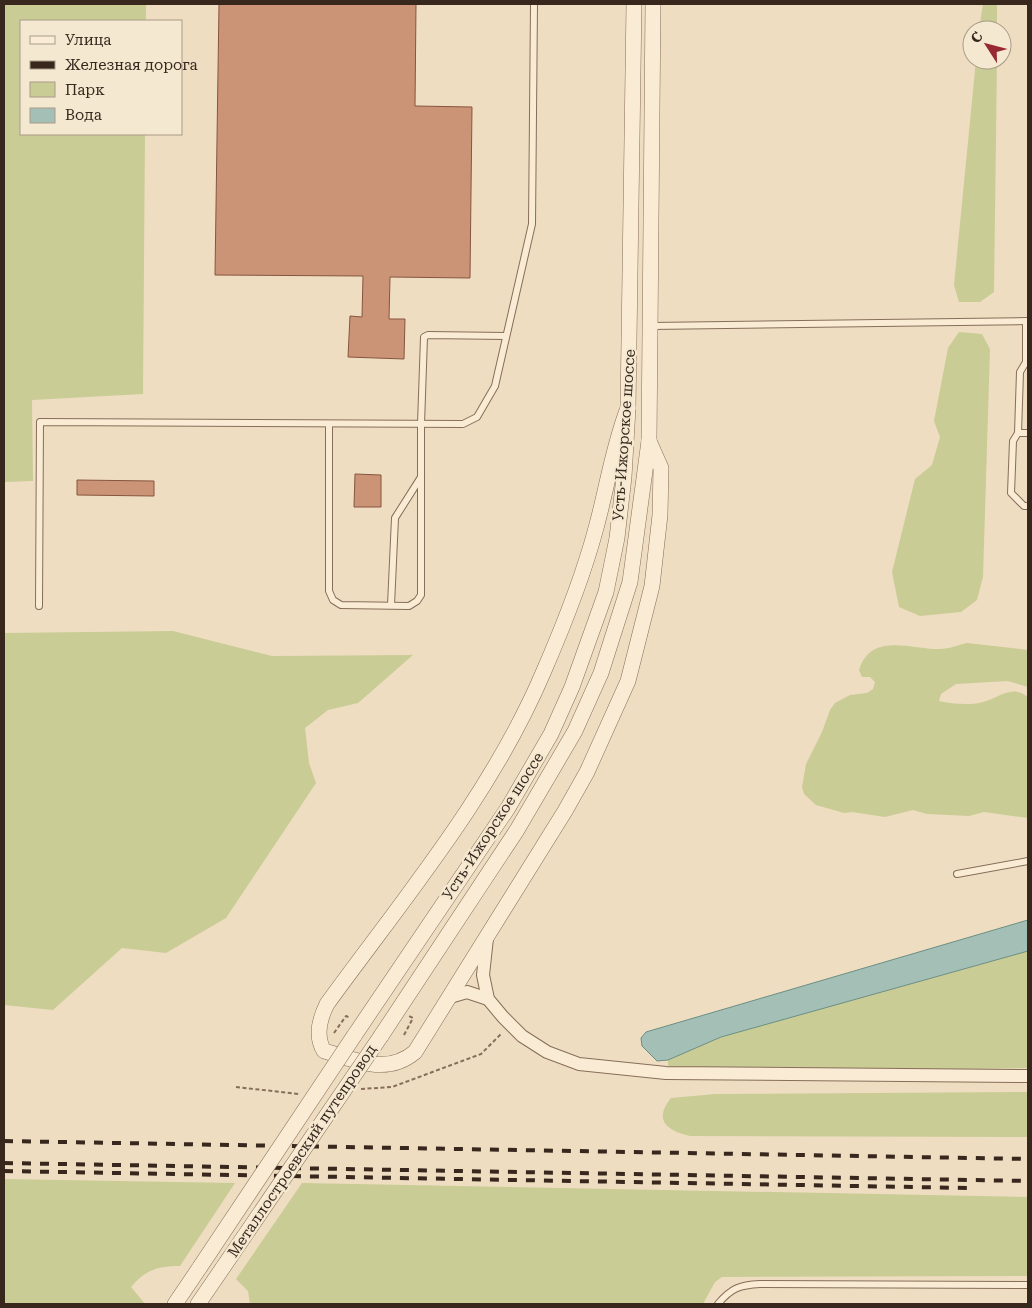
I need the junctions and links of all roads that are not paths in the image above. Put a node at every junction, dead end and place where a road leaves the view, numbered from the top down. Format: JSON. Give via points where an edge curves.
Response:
{"nodes":[{"id":1,"x":534,"y":4,"type":"edge"},
{"id":2,"x":634,"y":4,"type":"edge"},
{"id":3,"x":654,"y":4,"type":"edge"},
{"id":4,"x":1027,"y":321,"type":"edge"},
{"id":5,"x":651,"y":326,"type":"junction"},
{"id":6,"x":506,"y":336,"type":"junction"},
{"id":7,"x":628,"y":408,"type":"junction"},
{"id":8,"x":421,"y":424,"type":"junction"},
{"id":9,"x":329,"y":425,"type":"junction"},
{"id":10,"x":1018,"y":433,"type":"junction"},
{"id":11,"x":1028,"y":433,"type":"edge"},
{"id":12,"x":649,"y":441,"type":"junction"},
{"id":13,"x":421,"y":477,"type":"junction"},
{"id":14,"x":1028,"y":506,"type":"edge"},
{"id":15,"x":39,"y":606,"type":"dead end"},
{"id":16,"x":392,"y":606,"type":"junction"},
{"id":17,"x":1028,"y":861,"type":"edge"},
{"id":18,"x":957,"y":874,"type":"dead end"},
{"id":19,"x":487,"y":938,"type":"junction"},
{"id":20,"x":450,"y":997,"type":"junction"},
{"id":21,"x":488,"y":999,"type":"junction"},
{"id":22,"x":354,"y":1036,"type":"joint"},
{"id":23,"x":380,"y":1036,"type":"joint"},
{"id":24,"x":1028,"y":1076,"type":"edge"},
{"id":25,"x":1028,"y":1285,"type":"edge"},
{"id":26,"x":175,"y":1304,"type":"edge"},
{"id":27,"x":198,"y":1304,"type":"edge"},
{"id":28,"x":718,"y":1304,"type":"edge"}],
"edges":[{"from":1,"to":6,"type":"lane","via":[[532,224]]},
{"from":2,"to":7,"type":"street","name":"Усть-Ижорское шоссе"},
{"from":3,"to":5,"type":"street","name":"Усть-Ижорское шоссе"},
{"from":4,"to":5,"type":"lane"},
{"from":4,"to":10,"type":"lane","via":[[1026,362],[1020,372]]},
{"from":5,"to":12,"type":"street","name":"Усть-Ижорское шоссе"},
{"from":6,"to":8,"type":"lane","via":[[494,386],[477,417],[464,424]]},
{"from":6,"to":8,"type":"lane","via":[[424,337]]},
{"from":7,"to":20,"type":"street","via":[[618,433],[595,532],[521,722],[475,801],[327,1004],[320,1019],[320,1044],[324,1052],[381,1066],[403,1062],[415,1052]]},
{"from":7,"to":22,"type":"street","name":"Усть-Ижорское шоссе","via":[[617,538],[606,592],[572,687],[551,734],[508,808]]},
{"from":8,"to":9,"type":"lane"},
{"from":8,"to":13,"type":"lane"},
{"from":9,"to":15,"type":"lane","via":[[40,422]]},
{"from":9,"to":16,"type":"lane","via":[[329,591],[333,600],[341,605]]},
{"from":10,"to":11,"type":"lane"},
{"from":10,"to":14,"type":"lane","via":[[1013,441],[1011,493]]},
{"from":12,"to":19,"type":"street","via":[[661,468],[657,544],[652,586],[628,681],[587,772]]},
{"from":12,"to":23,"type":"street","name":"Усть-Ижорское шоссе","via":[[630,582],[601,673],[579,723],[517,830]]},
{"from":13,"to":16,"type":"lane","via":[[395,518]]},
{"from":13,"to":16,"type":"lane","via":[[421,595],[409,606]]},
{"from":17,"to":18,"type":"lane"},
{"from":19,"to":20,"type":"street"},
{"from":19,"to":21,"type":"street","via":[[483,975]]},
{"from":20,"to":21,"type":"street","via":[[467,992]]},
{"from":21,"to":24,"type":"street","via":[[522,1036],[547,1052],[579,1064],[666,1073]]},
{"from":22,"to":26,"type":"street","name":"Металлостроевский путепровод","bridge":true},
{"from":23,"to":27,"type":"street","name":"Металлостроевский путепровод","bridge":true},
{"from":25,"to":28,"type":"lane","via":[[760,1284],[738,1286],[726,1293]]}]}
